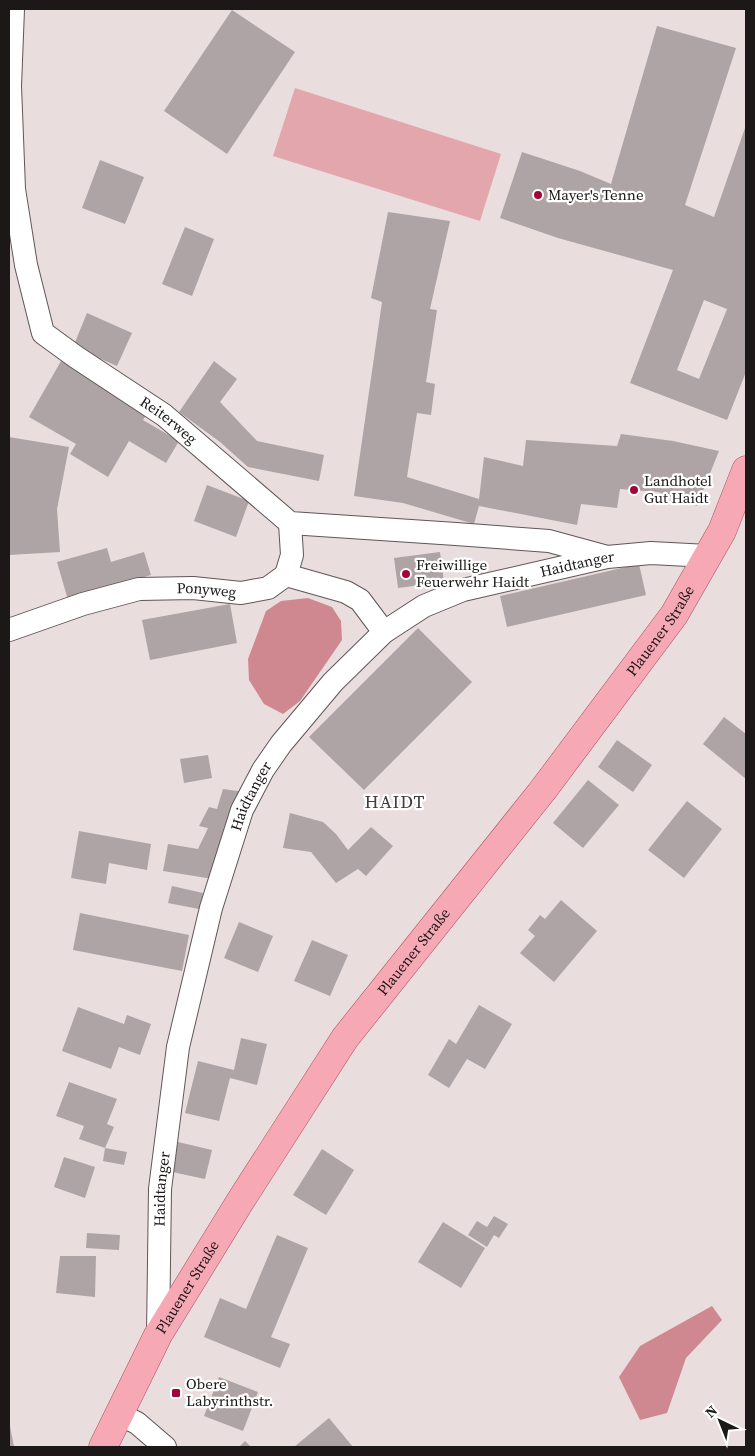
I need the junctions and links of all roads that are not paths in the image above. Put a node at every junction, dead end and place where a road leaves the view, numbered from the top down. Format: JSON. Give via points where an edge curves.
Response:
{"nodes":[{"id":1,"x":13,"y":9,"type":"edge"},
{"id":2,"x":746,"y":470,"type":"edge"},
{"id":3,"x":290,"y":524,"type":"junction"},
{"id":4,"x":708,"y":556,"type":"junction"},
{"id":5,"x":607,"y":557,"type":"junction"},
{"id":6,"x":286,"y":575,"type":"junction"},
{"id":7,"x":9,"y":630,"type":"edge"},
{"id":8,"x":384,"y":632,"type":"junction"},
{"id":9,"x":158,"y":1335,"type":"junction"},
{"id":10,"x":119,"y":1414,"type":"junction"},
{"id":11,"x":103,"y":1447,"type":"edge"},
{"id":12,"x":166,"y":1447,"type":"edge"}],
"edges":[{"from":1,"to":3,"type":"street","name":"Reiterweg","via":[[10,86],[14,189],[26,264],[43,333],[164,415]]},
{"from":2,"to":4,"type":"main road","name":"Plauener Straße","via":[[722,531]]},
{"from":3,"to":5,"type":"street","via":[[549,541]]},
{"from":3,"to":6,"type":"street","via":[[292,555]]},
{"from":4,"to":5,"type":"street","name":"Haidtanger","via":[[651,553]]},
{"from":4,"to":9,"type":"main road","name":"Plauener Straße","via":[[674,615],[543,790],[345,1038]]},
{"from":5,"to":8,"type":"street","name":"Haidtanger","via":[[463,590],[424,606]]},
{"from":6,"to":7,"type":"street","name":"Ponyweg","via":[[268,588],[241,593],[193,588],[139,589],[83,604]]},
{"from":6,"to":8,"type":"street","via":[[346,592],[360,600]]},
{"from":8,"to":9,"type":"street","name":"Haidtanger","via":[[333,682],[281,744],[242,810],[211,908],[178,1046],[160,1188]]},
{"from":9,"to":10,"type":"main road","name":"Plauener Straße"},
{"from":10,"to":11,"type":"main road","name":"Plauener Straße"},
{"from":10,"to":12,"type":"street","via":[[137,1423]]}]}
